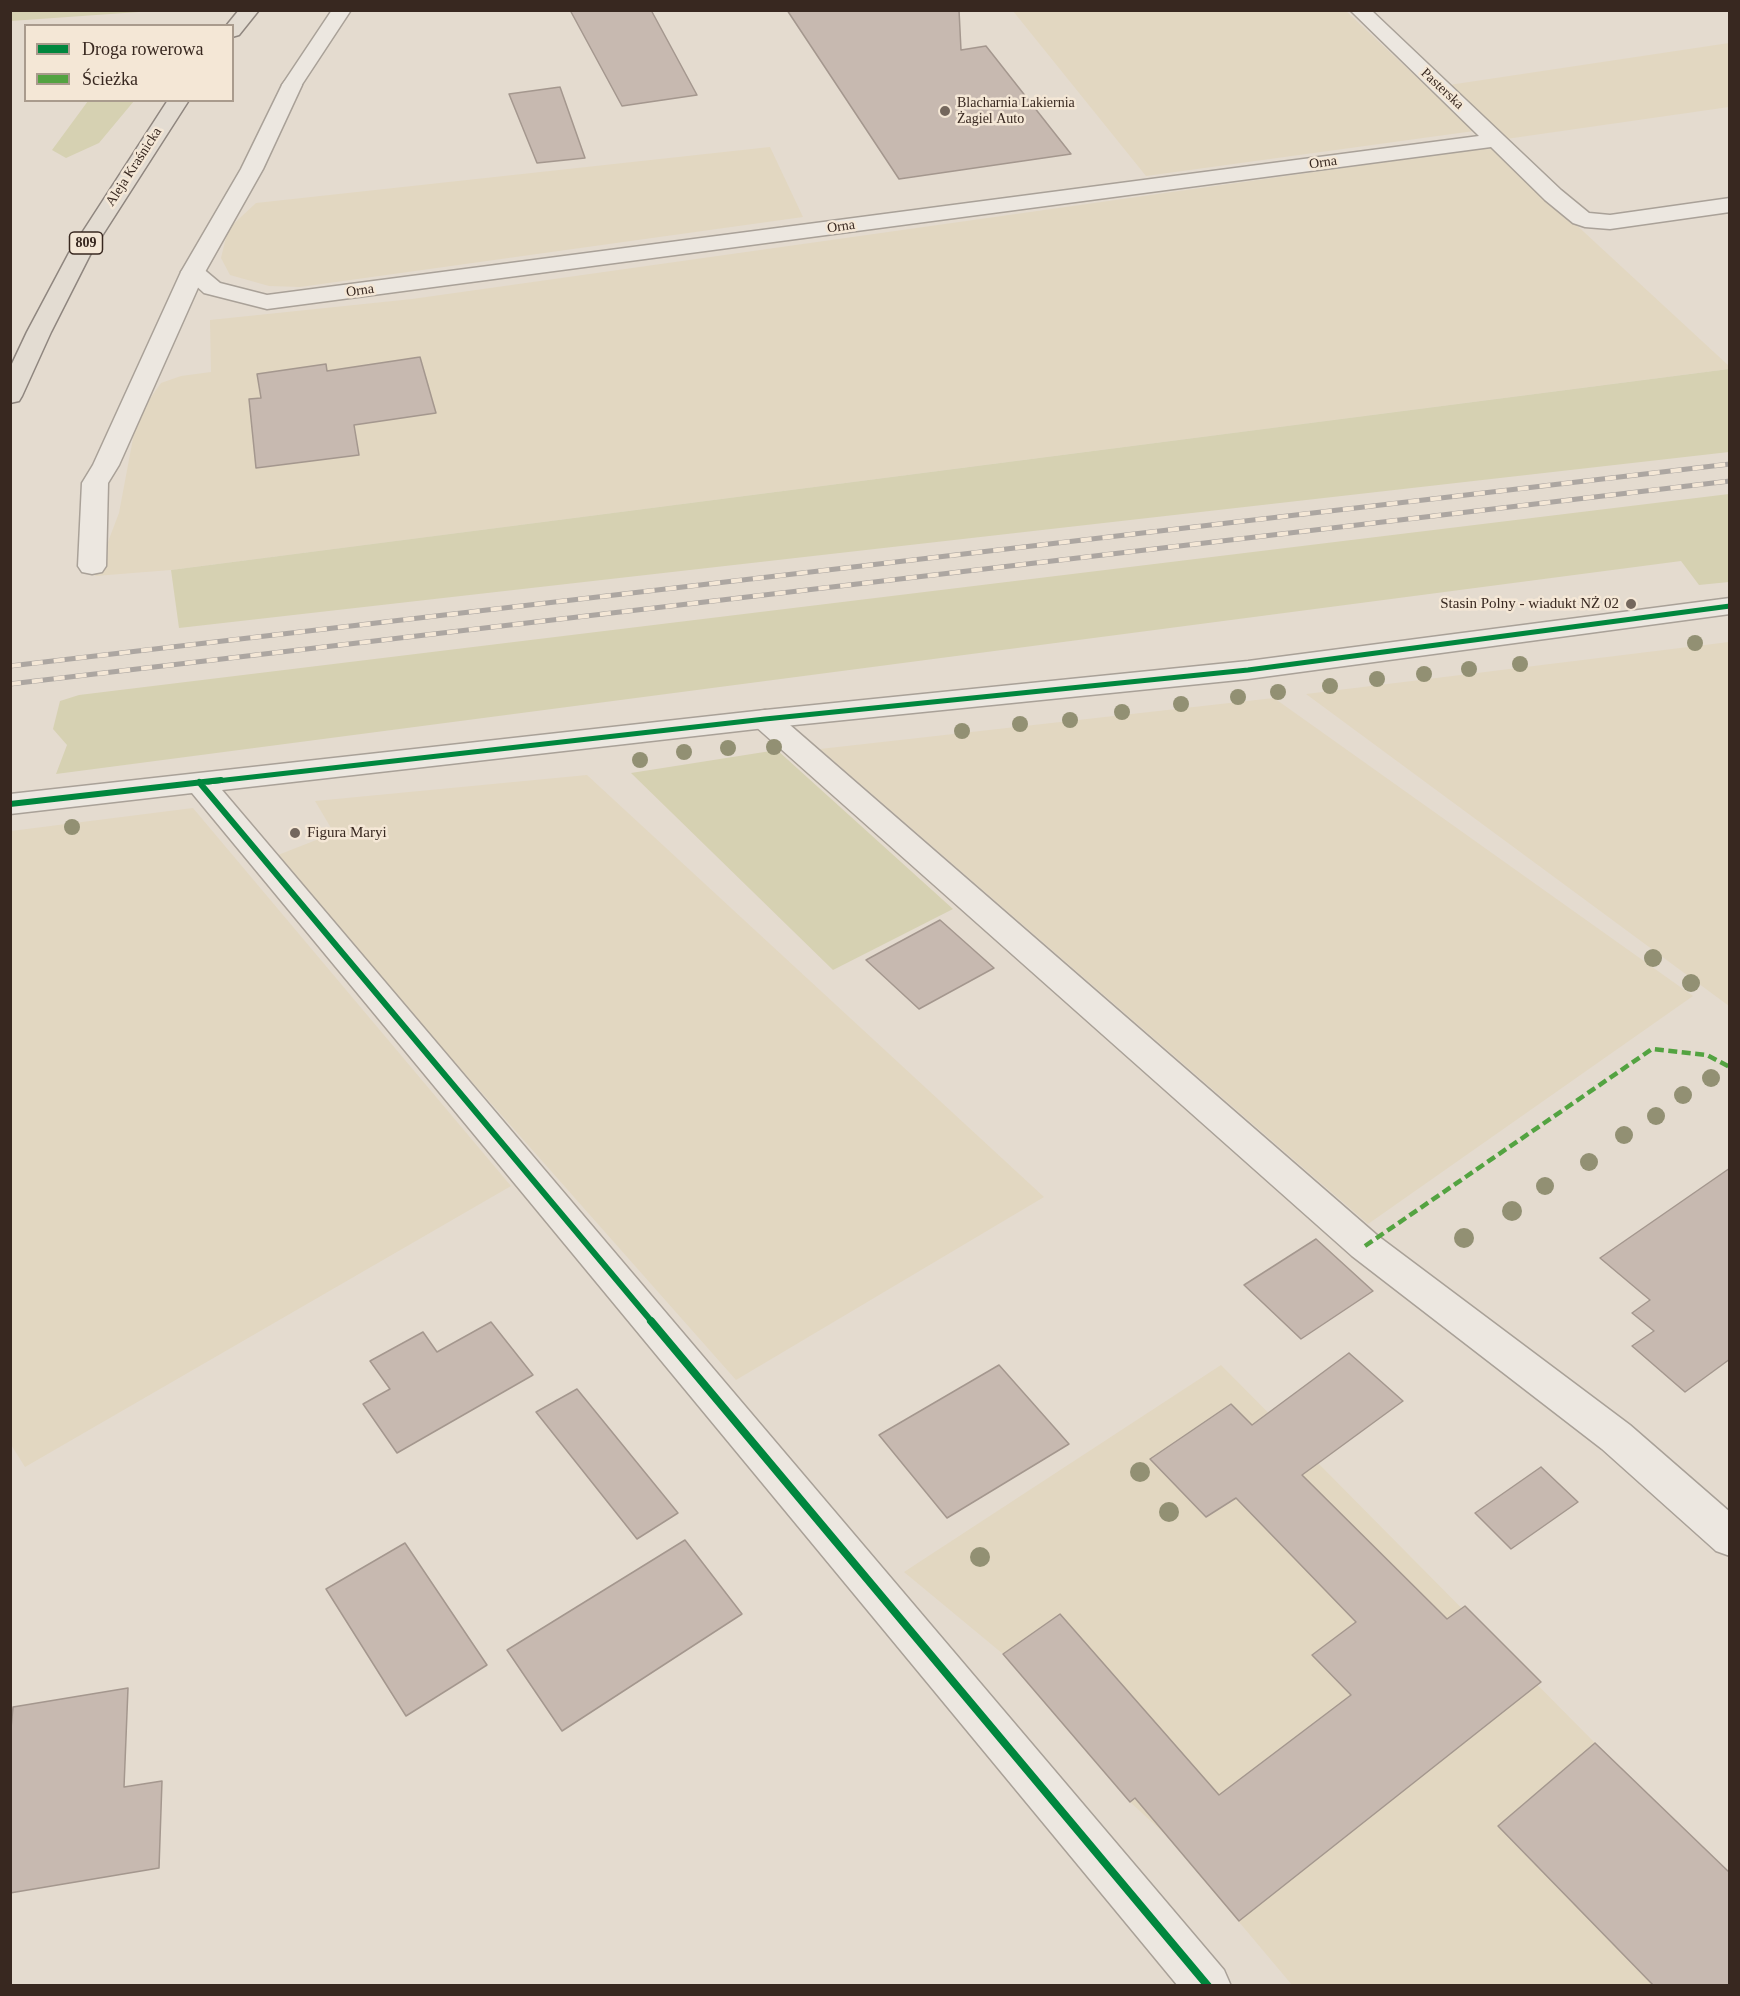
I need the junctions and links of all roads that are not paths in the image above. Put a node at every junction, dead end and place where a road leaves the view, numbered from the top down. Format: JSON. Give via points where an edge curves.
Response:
{"nodes":[{"id":1,"x":250,"y":10,"type":"edge"},
{"id":2,"x":342,"y":10,"type":"edge"},
{"id":3,"x":1359,"y":10,"type":"edge"},
{"id":4,"x":234,"y":29,"type":"edge"},
{"id":5,"x":178,"y":102,"type":"edge"},
{"id":6,"x":1496,"y":140,"type":"junction"},
{"id":7,"x":1730,"y":205,"type":"edge"},
{"id":8,"x":193,"y":272,"type":"junction"},
{"id":9,"x":10,"y":396,"type":"edge"},
{"id":10,"x":92,"y":566,"type":"dead end"},
{"id":11,"x":1730,"y":606,"type":"edge"},
{"id":12,"x":765,"y":719,"type":"junction"},
{"id":13,"x":199,"y":782,"type":"junction"},
{"id":14,"x":10,"y":804,"type":"edge"},
{"id":15,"x":1730,"y":1538,"type":"edge"},
{"id":16,"x":1208,"y":1986,"type":"edge"}],
"edges":[{"from":1,"to":4,"type":"main road"},
{"from":2,"to":8,"type":"street","via":[[292,85],[252,170]]},
{"from":3,"to":6,"type":"street","name":"Pasterska"},
{"from":5,"to":9,"type":"main road","name":"Aleja Kraśnicka","number":"809","via":[[80,253]]},
{"from":6,"to":7,"type":"street","name":"Pasterska","via":[[1571,210],[1593,222]]},
{"from":6,"to":8,"type":"street","name":"Orna","via":[[267,302],[212,288]]},
{"from":8,"to":10,"type":"street","via":[[95,483]]},
{"from":11,"to":12,"type":"street","via":[[1248,670]]},
{"from":12,"to":13,"type":"street"},
{"from":12,"to":15,"type":"street","via":[[1365,1246],[1616,1437]]},
{"from":13,"to":14,"type":"street"},
{"from":13,"to":16,"type":"street"}]}
